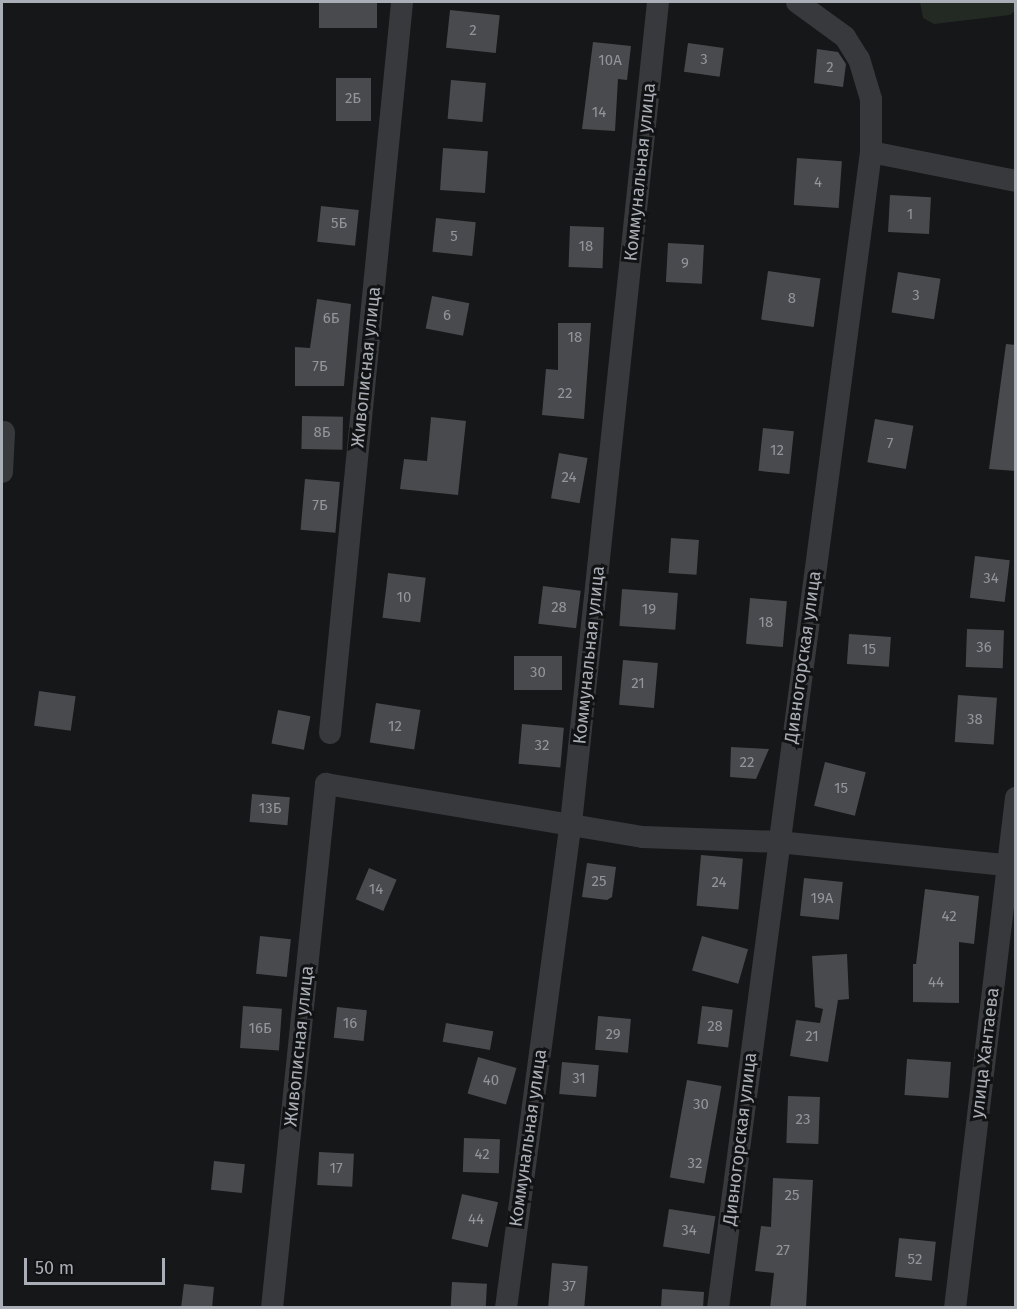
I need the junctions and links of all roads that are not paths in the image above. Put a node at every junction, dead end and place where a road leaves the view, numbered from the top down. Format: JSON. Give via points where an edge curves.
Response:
{"nodes":[{"id":1,"x":402,"y":2,"type":"edge"},
{"id":2,"x":658,"y":2,"type":"edge"},
{"id":3,"x":797,"y":2,"type":"edge"},
{"id":4,"x":871,"y":152,"type":"junction"},
{"id":5,"x":1016,"y":181,"type":"edge"},
{"id":6,"x":4,"y":432,"type":"dead end"},
{"id":7,"x":2,"y":472,"type":"edge"},
{"id":8,"x":330,"y":733,"type":"dead end"},
{"id":9,"x":1016,"y":798,"type":"edge"},
{"id":10,"x":571,"y":823,"type":"junction"},
{"id":11,"x":778,"y":842,"type":"junction"},
{"id":12,"x":1011,"y":866,"type":"edge"},
{"id":13,"x":272,"y":1308,"type":"edge"},
{"id":14,"x":506,"y":1308,"type":"edge"},
{"id":15,"x":718,"y":1308,"type":"edge"},
{"id":16,"x":955,"y":1308,"type":"edge"}],
"edges":[{"from":1,"to":8,"type":"street","name":"Живописная улица"},
{"from":2,"to":10,"type":"street","name":"Коммунальная улица"},
{"from":3,"to":4,"type":"street","via":[[845,37],[859,59],[872,99]]},
{"from":4,"to":5,"type":"street"},
{"from":4,"to":11,"type":"street","name":"Дивногорская улица"},
{"from":6,"to":7,"type":"street"},
{"from":9,"to":12,"type":"street","name":"улица Хантаева"},
{"from":10,"to":11,"type":"street","via":[[643,837]]},
{"from":10,"to":13,"type":"street","name":"Живописная улица","via":[[326,784]]},
{"from":10,"to":14,"type":"street","name":"Коммунальная улица"},
{"from":11,"to":12,"type":"street"},
{"from":11,"to":15,"type":"street","name":"Дивногорская улица"},
{"from":12,"to":16,"type":"street","name":"улица Хантаева"}]}
